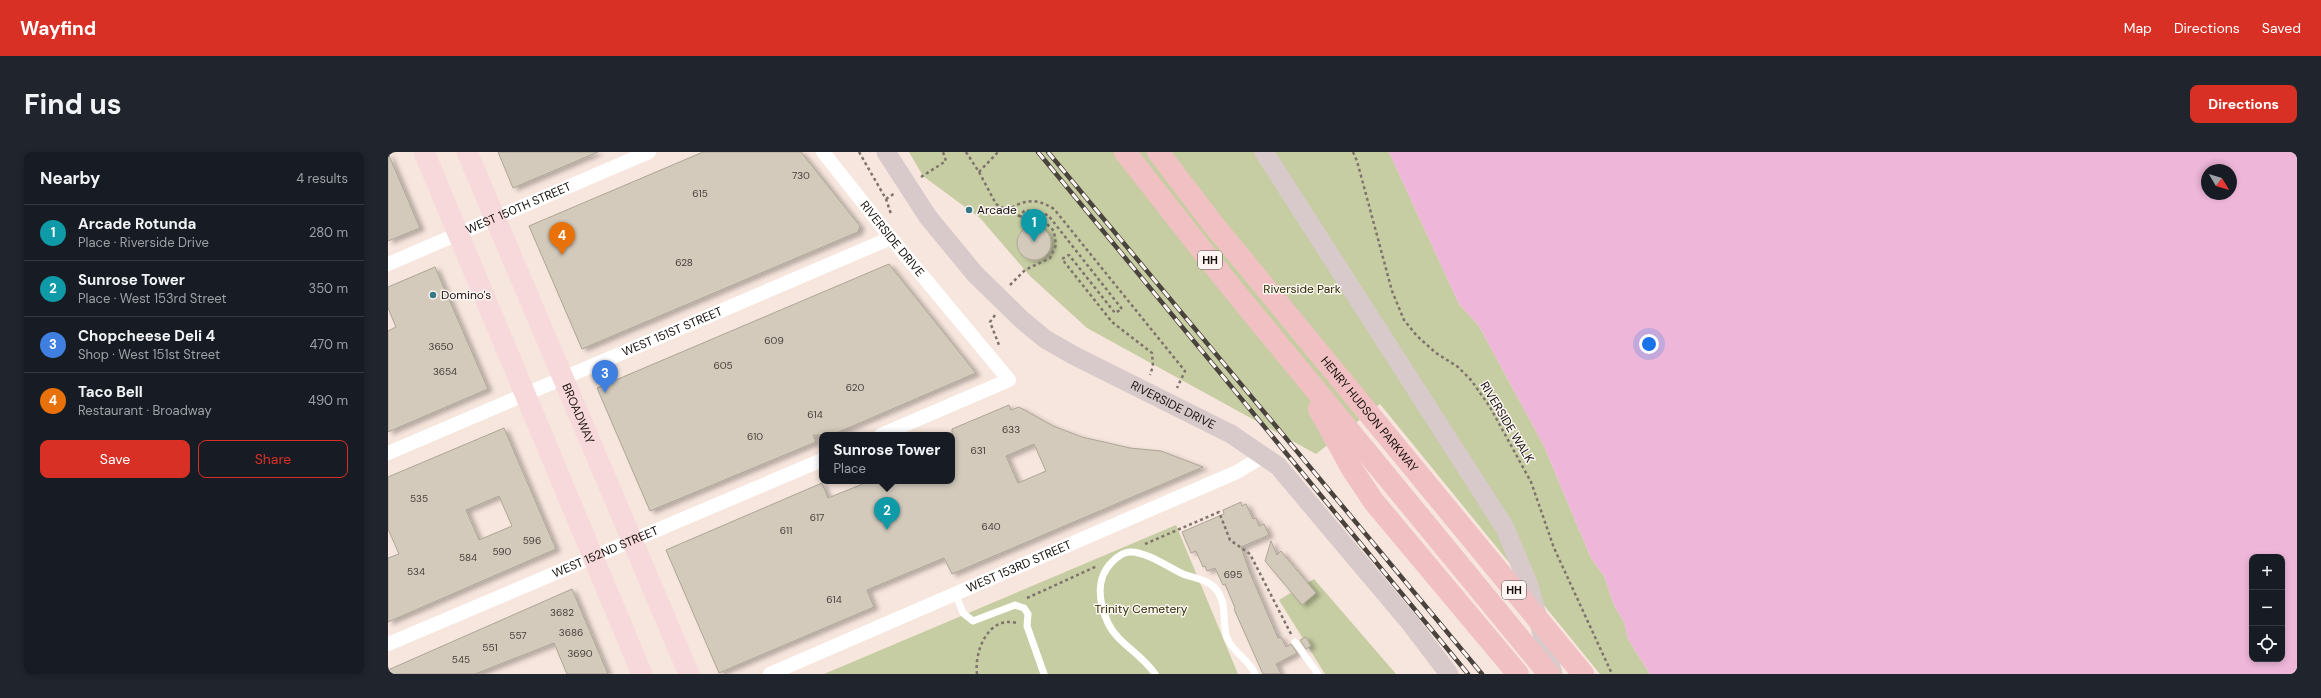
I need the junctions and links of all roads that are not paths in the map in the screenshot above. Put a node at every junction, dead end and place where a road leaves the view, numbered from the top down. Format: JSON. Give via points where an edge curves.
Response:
{"nodes":[{"id":1,"x":424,"y":152,"type":"edge"},
{"id":2,"x":467,"y":152,"type":"edge"},
{"id":3,"x":649,"y":152,"type":"edge"},
{"id":4,"x":823,"y":152,"type":"edge"},
{"id":5,"x":886,"y":152,"type":"edge"},
{"id":6,"x":1125,"y":152,"type":"edge"},
{"id":7,"x":1158,"y":152,"type":"edge"},
{"id":8,"x":1174,"y":152,"type":"edge"},
{"id":9,"x":1264,"y":152,"type":"edge"},
{"id":10,"x":495,"y":219,"type":"junction"},
{"id":11,"x":1213,"y":224,"type":"junction"},
{"id":12,"x":459,"y":234,"type":"junction"},
{"id":13,"x":891,"y":238,"type":"junction"},
{"id":14,"x":388,"y":264,"type":"edge"},
{"id":15,"x":1296,"y":366,"type":"junction"},
{"id":16,"x":562,"y":378,"type":"junction"},
{"id":17,"x":526,"y":394,"type":"junction"},
{"id":18,"x":888,"y":432,"type":"edge"},
{"id":19,"x":388,"y":453,"type":"edge"},
{"id":20,"x":1265,"y":455,"type":"junction"},
{"id":21,"x":819,"y":461,"type":"edge"},
{"id":22,"x":1505,"y":528,"type":"junction"},
{"id":23,"x":634,"y":541,"type":"junction"},
{"id":24,"x":592,"y":557,"type":"junction"},
{"id":25,"x":955,"y":593,"type":"junction"},
{"id":26,"x":1295,"y":642,"type":"road end"},
{"id":27,"x":388,"y":644,"type":"edge"},
{"id":28,"x":642,"y":674,"type":"edge"},
{"id":29,"x":689,"y":674,"type":"edge"},
{"id":30,"x":770,"y":674,"type":"edge"},
{"id":31,"x":1044,"y":674,"type":"edge"},
{"id":32,"x":1155,"y":674,"type":"edge"},
{"id":33,"x":1254,"y":674,"type":"edge"},
{"id":34,"x":1318,"y":674,"type":"edge"},
{"id":35,"x":1449,"y":674,"type":"edge"},
{"id":36,"x":1518,"y":674,"type":"edge"},
{"id":37,"x":1549,"y":674,"type":"edge"},
{"id":38,"x":1554,"y":674,"type":"edge"},
{"id":39,"x":1565,"y":674,"type":"edge"},
{"id":40,"x":1583,"y":674,"type":"edge"}],
"edges":[{"from":1,"to":12,"type":"main road"},
{"from":2,"to":10,"type":"main road","name":"BROADWAY"},
{"from":3,"to":10,"type":"street","name":"WEST 150TH STREET"},
{"from":4,"to":13,"type":"street","name":"RIVERSIDE DRIVE"},
{"from":5,"to":20,"type":"main road","name":"RIVERSIDE DRIVE","via":[[928,217],[975,274],[1045,339],[1174,396],[1208,423]]},
{"from":6,"to":15,"type":"highway","name":"HENRY HUDSON PARKWAY","number":"HH"},
{"from":7,"to":11,"type":"highway","name":"HENRY HUDSON PARKWAY","number":"HH"},
{"from":8,"to":11,"type":"highway"},
{"from":9,"to":22,"type":"main road"},
{"from":10,"to":12,"type":"street","name":"WEST 150TH STREET"},
{"from":10,"to":16,"type":"main road","name":"BROADWAY"},
{"from":11,"to":40,"type":"highway","name":"HENRY HUDSON PARKWAY","number":"HH"},
{"from":12,"to":14,"type":"street","name":"WEST 150TH STREET"},
{"from":12,"to":17,"type":"main road"},
{"from":13,"to":16,"type":"street","name":"WEST 151ST STREET"},
{"from":13,"to":18,"type":"street","name":"RIVERSIDE DRIVE","via":[[1009,380]]},
{"from":15,"to":36,"type":"highway","via":[[1341,449],[1374,502]]},
{"from":15,"to":37,"type":"highway","name":"HENRY HUDSON PARKWAY","number":"HH"},
{"from":16,"to":17,"type":"street","name":"WEST 151ST STREET"},
{"from":16,"to":23,"type":"main road","name":"BROADWAY","via":[[606,483]]},
{"from":17,"to":19,"type":"street","name":"WEST 151ST STREET"},
{"from":17,"to":24,"type":"main road"},
{"from":20,"to":25,"type":"street","name":"WEST 153RD STREET","via":[[1237,472]]},
{"from":20,"to":35,"type":"main road","name":"RIVERSIDE DRIVE","via":[[1283,472],[1411,624]]},
{"from":21,"to":23,"type":"street","name":"WEST 152ND STREET"},
{"from":22,"to":38,"type":"main road","via":[[1529,586]]},
{"from":22,"to":39,"type":"main road","via":[[1521,546],[1540,582]]},
{"from":23,"to":24,"type":"street","name":"WEST 152ND STREET"},
{"from":23,"to":29,"type":"main road","name":"BROADWAY"},
{"from":24,"to":27,"type":"street","name":"WEST 152ND STREET"},
{"from":24,"to":28,"type":"main road"},
{"from":25,"to":30,"type":"street","name":"WEST 153RD STREET"},
{"from":25,"to":31,"type":"lane","via":[[963,613],[973,621],[1018,604],[1026,610],[1027,626]]},
{"from":26,"to":34,"type":"lane"},
{"from":32,"to":33,"type":"lane","via":[[1147,662],[1115,636],[1108,624],[1100,596],[1102,575],[1107,566],[1120,555],[1130,552],[1147,556],[1214,587],[1225,612],[1227,638],[1251,665]]}]}
